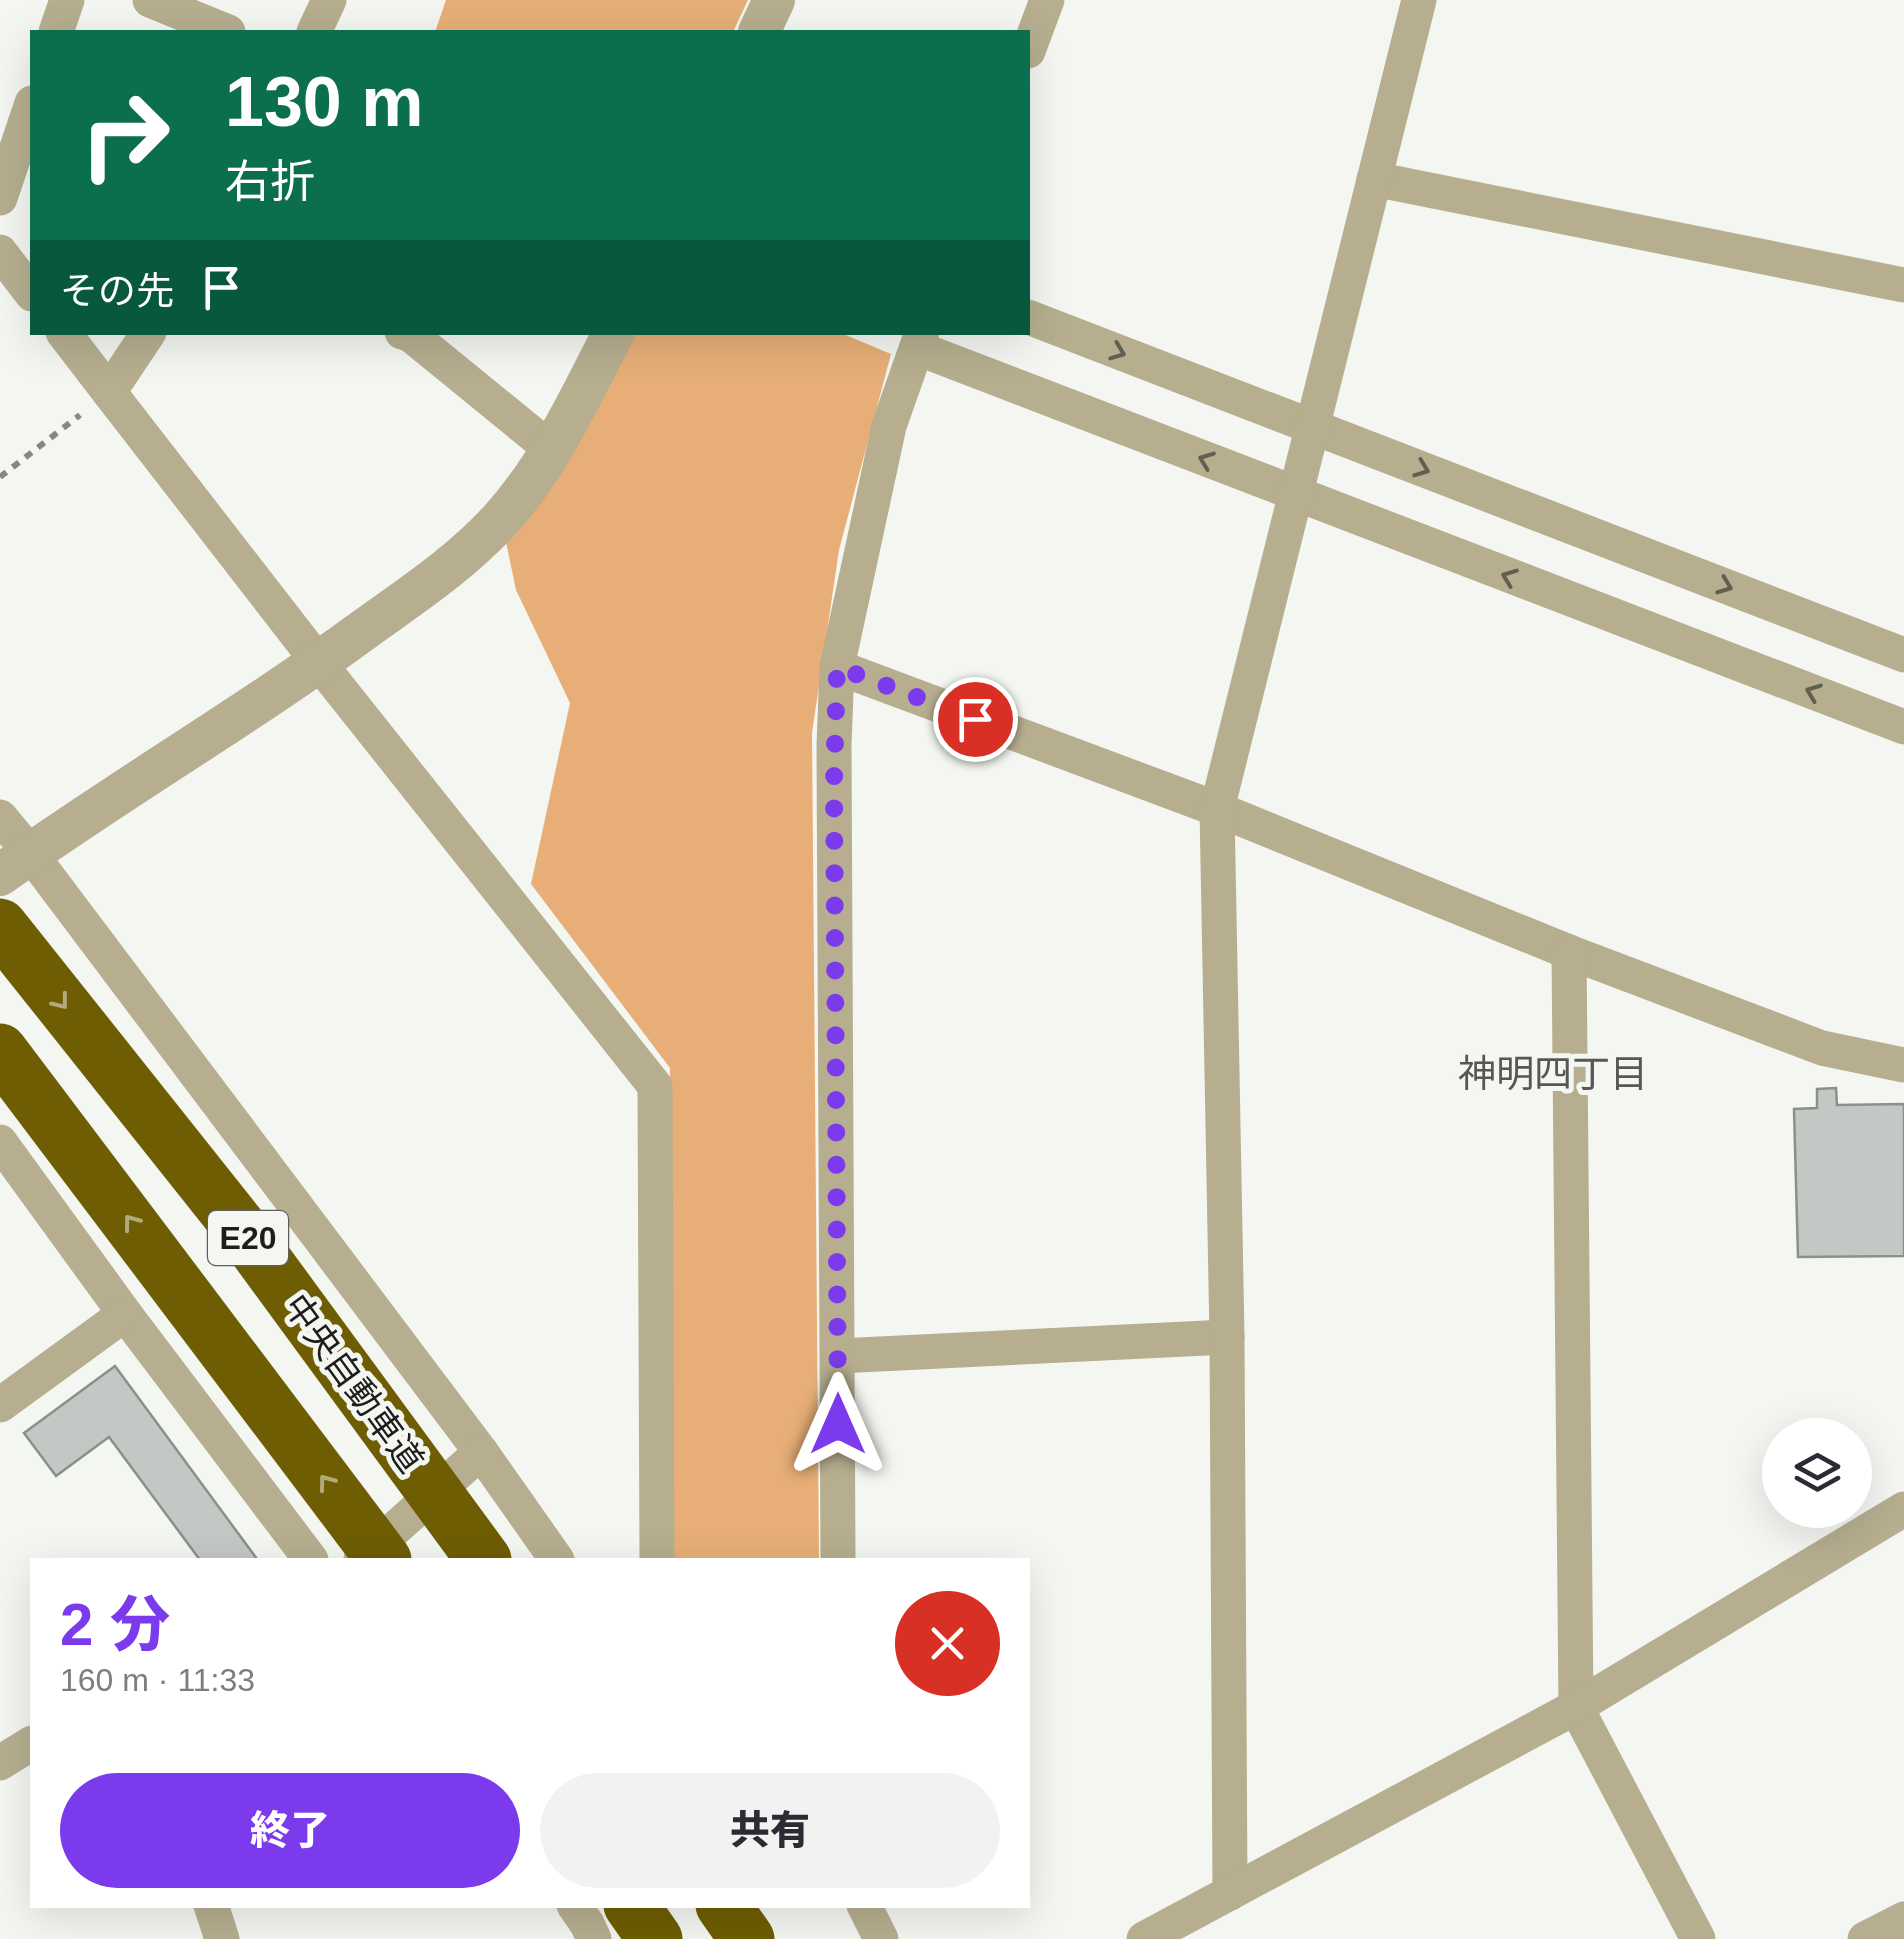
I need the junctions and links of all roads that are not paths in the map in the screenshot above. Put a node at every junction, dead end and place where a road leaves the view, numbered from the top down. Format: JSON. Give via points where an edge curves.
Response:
{"nodes":[{"id":1,"x":68,"y":0,"type":"edge"},
{"id":2,"x":150,"y":0,"type":"edge"},
{"id":3,"x":329,"y":0,"type":"edge"},
{"id":4,"x":774,"y":0,"type":"edge"},
{"id":5,"x":1047,"y":0,"type":"edge"},
{"id":6,"x":1419,"y":0,"type":"edge"},
{"id":7,"x":57,"y":30,"type":"edge"},
{"id":8,"x":223,"y":30,"type":"edge"},
{"id":9,"x":315,"y":30,"type":"edge"},
{"id":10,"x":760,"y":30,"type":"edge"},
{"id":11,"x":1030,"y":46,"type":"edge"},
{"id":12,"x":30,"y":108,"type":"edge"},
{"id":13,"x":1374,"y":178,"type":"junction"},
{"id":14,"x":0,"y":198,"type":"edge"},
{"id":15,"x":0,"y":252,"type":"edge"},
{"id":16,"x":1904,"y":285,"type":"edge"},
{"id":17,"x":30,"y":291,"type":"edge"},
{"id":18,"x":1030,"y":318,"type":"edge"},
{"id":19,"x":64,"y":335,"type":"edge"},
{"id":20,"x":147,"y":335,"type":"edge"},
{"id":21,"x":411,"y":335,"type":"edge"},
{"id":22,"x":612,"y":335,"type":"edge"},
{"id":23,"x":919,"y":340,"type":"edge"},
{"id":24,"x":109,"y":392,"type":"junction"},
{"id":25,"x":1314,"y":427,"type":"junction"},
{"id":26,"x":552,"y":450,"type":"junction"},
{"id":27,"x":1295,"y":495,"type":"junction"},
{"id":28,"x":1904,"y":655,"type":"edge"},
{"id":29,"x":318,"y":663,"type":"junction"},
{"id":30,"x":837,"y":667,"type":"junction"},
{"id":31,"x":1904,"y":727,"type":"edge"},
{"id":32,"x":1217,"y":809,"type":"junction"},
{"id":33,"x":0,"y":817,"type":"edge"},
{"id":34,"x":15,"y":864,"type":"edge"},
{"id":35,"x":0,"y":926,"type":"edge"},
{"id":36,"x":1569,"y":952,"type":"junction"},
{"id":37,"x":0,"y":1051,"type":"edge"},
{"id":38,"x":1904,"y":1065,"type":"edge"},
{"id":39,"x":0,"y":1142,"type":"edge"},
{"id":40,"x":125,"y":1314,"type":"junction"},
{"id":41,"x":1227,"y":1337,"type":"junction"},
{"id":42,"x":838,"y":1356,"type":"junction"},
{"id":43,"x":0,"y":1406,"type":"edge"},
{"id":44,"x":481,"y":1452,"type":"junction"},
{"id":45,"x":1904,"y":1509,"type":"edge"},
{"id":46,"x":309,"y":1558,"type":"edge"},
{"id":47,"x":362,"y":1558,"type":"edge"},
{"id":48,"x":382,"y":1558,"type":"edge"},
{"id":49,"x":483,"y":1558,"type":"edge"},
{"id":50,"x":557,"y":1558,"type":"edge"},
{"id":51,"x":657,"y":1558,"type":"edge"},
{"id":52,"x":838,"y":1558,"type":"edge"},
{"id":53,"x":1576,"y":1707,"type":"junction"},
{"id":54,"x":30,"y":1743,"type":"edge"},
{"id":55,"x":0,"y":1763,"type":"edge"},
{"id":56,"x":1230,"y":1893,"type":"junction"},
{"id":57,"x":211,"y":1908,"type":"edge"},
{"id":58,"x":576,"y":1908,"type":"edge"},
{"id":59,"x":633,"y":1908,"type":"edge"},
{"id":60,"x":725,"y":1908,"type":"edge"},
{"id":61,"x":866,"y":1908,"type":"edge"},
{"id":62,"x":1904,"y":1919,"type":"edge"},
{"id":63,"x":222,"y":1939,"type":"edge"},
{"id":64,"x":594,"y":1939,"type":"edge"},
{"id":65,"x":655,"y":1939,"type":"edge"},
{"id":66,"x":747,"y":1939,"type":"edge"},
{"id":67,"x":881,"y":1939,"type":"edge"},
{"id":68,"x":1144,"y":1939,"type":"edge"},
{"id":69,"x":1698,"y":1939,"type":"edge"},
{"id":70,"x":1866,"y":1939,"type":"edge"}],
"edges":[{"from":1,"to":7,"type":"street"},
{"from":2,"to":8,"type":"street"},
{"from":3,"to":9,"type":"street"},
{"from":4,"to":10,"type":"street"},
{"from":5,"to":11,"type":"street"},
{"from":6,"to":13,"type":"street"},
{"from":12,"to":14,"type":"street"},
{"from":13,"to":16,"type":"street"},
{"from":13,"to":25,"type":"street"},
{"from":15,"to":17,"type":"street"},
{"from":18,"to":25,"type":"street","one_way":true},
{"from":19,"to":24,"type":"street"},
{"from":20,"to":24,"type":"street"},
{"from":21,"to":26,"type":"street"},
{"from":22,"to":26,"type":"street"},
{"from":27,"to":23,"type":"street","one_way":true},
{"from":23,"to":30,"type":"street","via":[[889,426]]},
{"from":24,"to":29,"type":"street"},
{"from":25,"to":27,"type":"street"},
{"from":25,"to":28,"type":"street","one_way":true},
{"from":26,"to":29,"type":"street","via":[[498,522],[450,568]]},
{"from":31,"to":27,"type":"street","one_way":true},
{"from":27,"to":32,"type":"street"},
{"from":29,"to":34,"type":"street"},
{"from":29,"to":51,"type":"street","via":[[656,1086]]},
{"from":30,"to":32,"type":"street"},
{"from":30,"to":42,"type":"street"},
{"from":32,"to":36,"type":"street"},
{"from":32,"to":41,"type":"street"},
{"from":33,"to":34,"type":"street"},
{"from":34,"to":44,"type":"street"},
{"from":35,"to":49,"type":"highway","name":"中央自動車道","number":"E20","one_way":true,"bridge":true,"via":[[245,1234]]},
{"from":36,"to":38,"type":"street","via":[[1822,1048]]},
{"from":36,"to":53,"type":"street"},
{"from":48,"to":37,"type":"highway","number":"E20","one_way":true,"bridge":true},
{"from":39,"to":40,"type":"street"},
{"from":40,"to":43,"type":"street"},
{"from":40,"to":46,"type":"street"},
{"from":41,"to":42,"type":"street"},
{"from":41,"to":56,"type":"street"},
{"from":42,"to":52,"type":"street"},
{"from":44,"to":47,"type":"street"},
{"from":44,"to":50,"type":"street"},
{"from":45,"to":53,"type":"street"},
{"from":53,"to":56,"type":"street"},
{"from":53,"to":69,"type":"street"},
{"from":54,"to":55,"type":"street"},
{"from":56,"to":68,"type":"street"},
{"from":57,"to":63,"type":"street"},
{"from":58,"to":64,"type":"street"},
{"from":59,"to":65,"type":"highway"},
{"from":60,"to":66,"type":"highway"},
{"from":61,"to":67,"type":"street"},
{"from":62,"to":70,"type":"street"}]}
